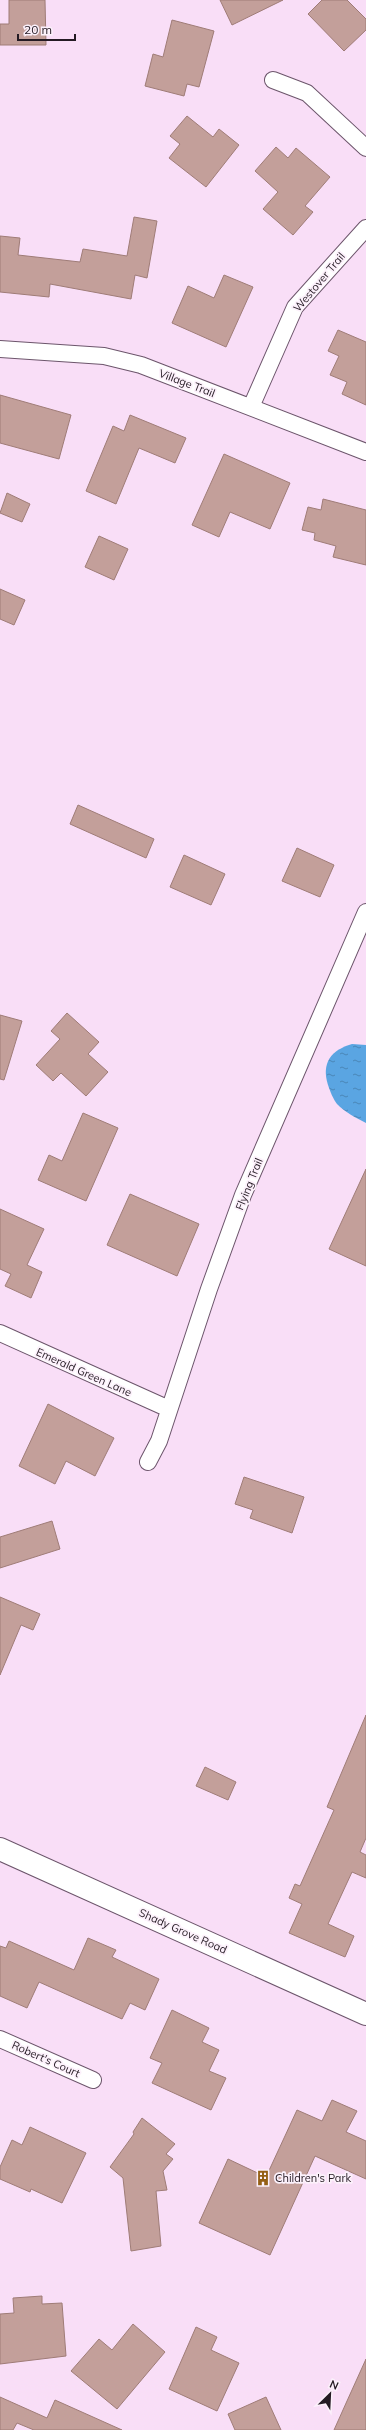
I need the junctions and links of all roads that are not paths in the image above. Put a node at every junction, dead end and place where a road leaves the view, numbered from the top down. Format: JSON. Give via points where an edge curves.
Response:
{"nodes":[{"id":1,"x":273,"y":80,"type":"dead end"},
{"id":2,"x":366,"y":148,"type":"edge"},
{"id":3,"x":366,"y":228,"type":"edge"},
{"id":4,"x":0,"y":350,"type":"edge"},
{"id":5,"x":251,"y":407,"type":"junction"},
{"id":6,"x":366,"y":452,"type":"edge"},
{"id":7,"x":366,"y":912,"type":"edge"},
{"id":8,"x":0,"y":1333,"type":"edge"},
{"id":9,"x":169,"y":1409,"type":"junction"},
{"id":10,"x":148,"y":1462,"type":"dead end"},
{"id":11,"x":0,"y":1849,"type":"edge"},
{"id":12,"x":366,"y":2012,"type":"edge"},
{"id":13,"x":0,"y":2039,"type":"edge"},
{"id":14,"x":93,"y":2080,"type":"dead end"}],
"edges":[{"from":1,"to":2,"type":"street","via":[[306,93]]},
{"from":3,"to":5,"type":"street","name":"Westover Trail","via":[[295,307]]},
{"from":4,"to":5,"type":"street","name":"Village Trail","via":[[104,356],[141,365]]},
{"from":5,"to":6,"type":"street","name":"Village Trail"},
{"from":7,"to":9,"type":"street","name":"Flying Trail","via":[[243,1195]]},
{"from":8,"to":9,"type":"street","name":"Emerald Green Lane"},
{"from":9,"to":10,"type":"street","name":"Flying Trail","via":[[159,1441]]},
{"from":11,"to":12,"type":"street","name":"Shady Grove Road"},
{"from":13,"to":14,"type":"street","name":"Robert's Court"}]}
